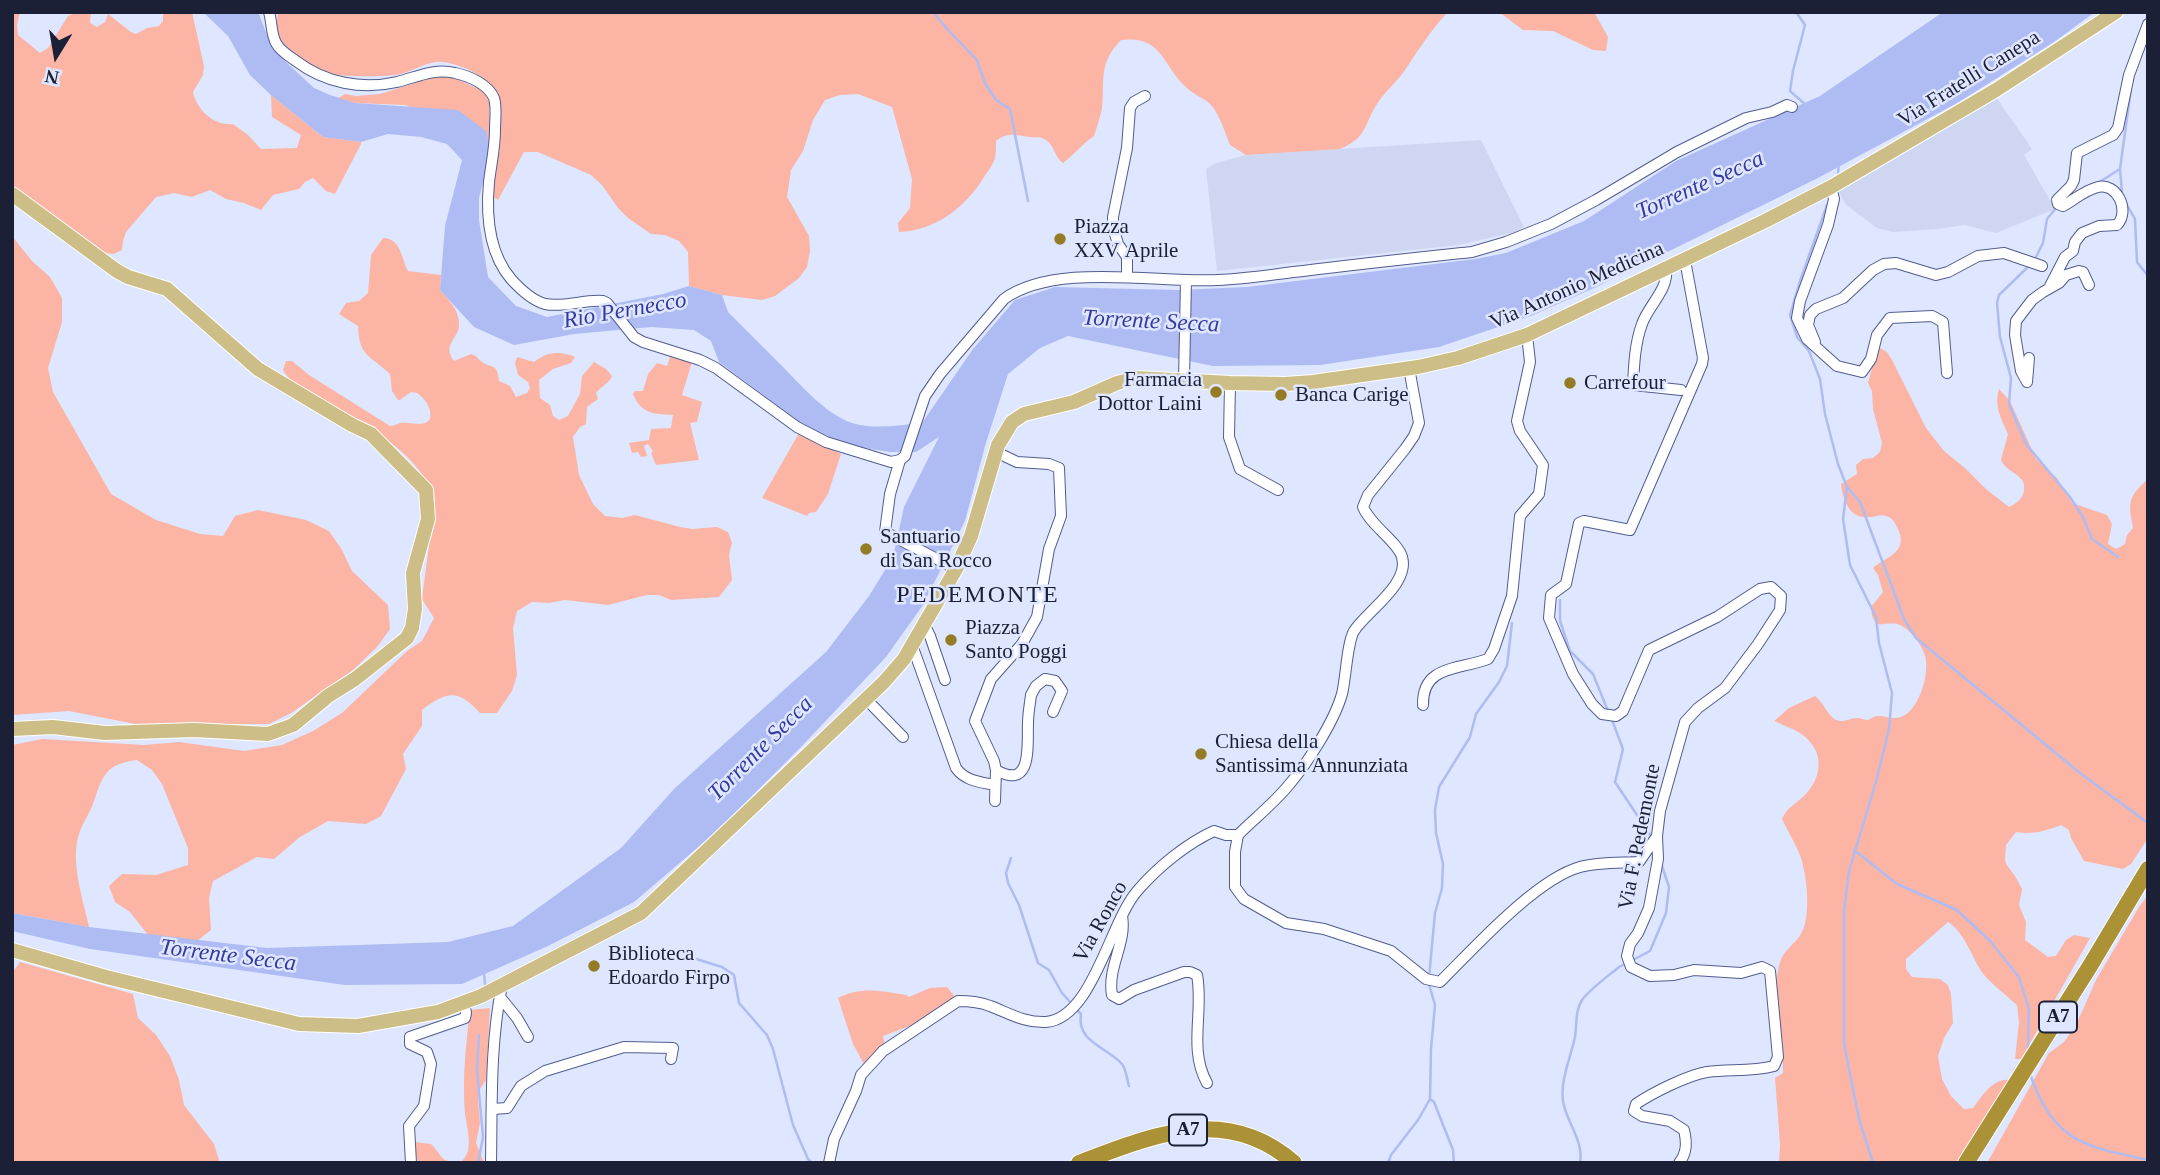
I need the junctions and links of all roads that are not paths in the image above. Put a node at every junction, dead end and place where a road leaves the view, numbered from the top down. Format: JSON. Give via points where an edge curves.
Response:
{"nodes":[{"id":1,"x":269,"y":12,"type":"edge"},
{"id":2,"x":2116,"y":12,"type":"edge"},
{"id":3,"x":2148,"y":24,"type":"edge"},
{"id":4,"x":1145,"y":96,"type":"dead end"},
{"id":5,"x":1792,"y":107,"type":"dead end"},
{"id":6,"x":1837,"y":183,"type":"junction"},
{"id":7,"x":12,"y":194,"type":"edge"},
{"id":8,"x":1685,"y":260,"type":"junction"},
{"id":9,"x":2042,"y":266,"type":"dead end"},
{"id":10,"x":1666,"y":269,"type":"junction"},
{"id":11,"x":1127,"y":276,"type":"junction"},
{"id":12,"x":1186,"y":283,"type":"junction"},
{"id":13,"x":2089,"y":285,"type":"dead end"},
{"id":14,"x":2050,"y":286,"type":"junction"},
{"id":15,"x":1527,"y":335,"type":"junction"},
{"id":16,"x":1819,"y":350,"type":"junction"},
{"id":17,"x":2029,"y":358,"type":"dead end"},
{"id":18,"x":1409,"y":368,"type":"junction"},
{"id":19,"x":1947,"y":373,"type":"dead end"},
{"id":20,"x":1184,"y":374,"type":"junction"},
{"id":21,"x":1230,"y":383,"type":"junction"},
{"id":22,"x":1681,"y":390,"type":"dead end"},
{"id":23,"x":996,"y":452,"type":"junction"},
{"id":24,"x":903,"y":458,"type":"junction"},
{"id":25,"x":1278,"y":490,"type":"dead end"},
{"id":26,"x":953,"y":568,"type":"junction"},
{"id":27,"x":924,"y":624,"type":"junction"},
{"id":28,"x":912,"y":645,"type":"junction"},
{"id":29,"x":945,"y":680,"type":"dead end"},
{"id":30,"x":866,"y":699,"type":"junction"},
{"id":31,"x":1423,"y":705,"type":"dead end"},
{"id":32,"x":1053,"y":712,"type":"dead end"},
{"id":33,"x":12,"y":729,"type":"edge"},
{"id":34,"x":904,"y":737,"type":"dead end"},
{"id":35,"x":996,"y":770,"type":"junction"},
{"id":36,"x":995,"y":785,"type":"junction"},
{"id":37,"x":995,"y":801,"type":"dead end"},
{"id":38,"x":1237,"y":835,"type":"junction"},
{"id":39,"x":1657,"y":836,"type":"junction"},
{"id":40,"x":2148,"y":869,"type":"edge"},
{"id":41,"x":1122,"y":916,"type":"junction"},
{"id":42,"x":12,"y":950,"type":"edge"},
{"id":43,"x":501,"y":991,"type":"junction"},
{"id":44,"x":464,"y":1003,"type":"junction"},
{"id":45,"x":528,"y":1037,"type":"dead end"},
{"id":46,"x":671,"y":1059,"type":"dead end"},
{"id":47,"x":1206,"y":1083,"type":"dead end"},
{"id":48,"x":492,"y":1109,"type":"junction"},
{"id":49,"x":411,"y":1163,"type":"edge"},
{"id":50,"x":491,"y":1163,"type":"edge"},
{"id":51,"x":829,"y":1163,"type":"edge"},
{"id":52,"x":1079,"y":1163,"type":"edge"},
{"id":53,"x":1294,"y":1163,"type":"edge"},
{"id":54,"x":1679,"y":1163,"type":"edge"},
{"id":55,"x":1966,"y":1163,"type":"edge"}],
"edges":[{"from":1,"to":24,"type":"street","via":[[276,43],[323,78],[370,85],[440,71],[485,86],[495,103],[495,153],[489,181],[494,253],[504,271],[531,298],[557,305],[607,303],[634,337],[716,368],[797,427],[826,442],[891,463]]},
{"from":2,"to":6,"type":"main road","name":"Via Fratelli Canepa","via":[[1996,90]]},
{"from":3,"to":14,"type":"street","via":[[2129,75],[2118,128],[2077,153],[2074,180],[2057,200],[2063,206],[2105,186],[2115,192],[2123,216],[2117,225],[2082,233]]},
{"from":4,"to":11,"type":"street","via":[[1130,108],[1113,217],[1118,244],[1127,257]]},
{"from":5,"to":12,"type":"street","via":[[1746,118],[1551,224],[1494,246]]},
{"from":6,"to":8,"type":"main road","name":"Via Antonio Medicina"},
{"from":6,"to":16,"type":"street","via":[[1797,318],[1807,339]]},
{"from":7,"to":33,"type":"main road","via":[[117,271],[167,289],[258,369],[371,434],[426,490],[428,503],[413,573],[415,609],[407,639],[293,725],[268,734]]},
{"from":8,"to":10,"type":"main road","name":"Via Antonio Medicina"},
{"from":8,"to":39,"type":"street","name":"Via F. Pedemonte","via":[[1702,364],[1630,530],[1579,523],[1566,584],[1551,596],[1549,618],[1573,674],[1592,704],[1602,714],[1616,716],[1623,711],[1649,650],[1717,617],[1760,589],[1771,587],[1781,596],[1780,610],[1725,688],[1685,722]]},
{"from":9,"to":16,"type":"street","via":[[2004,253],[1978,256],[1936,275],[1884,264],[1843,298],[1813,312],[1808,325]]},
{"from":10,"to":15,"type":"main road","name":"Via Antonio Medicina"},
{"from":10,"to":22,"type":"street","via":[[1666,280],[1642,323],[1633,384]]},
{"from":11,"to":12,"type":"street"},
{"from":11,"to":24,"type":"street","via":[[1035,283],[1004,299],[925,396]]},
{"from":12,"to":20,"type":"street"},
{"from":13,"to":14,"type":"street","via":[[2079,271]]},
{"from":14,"to":17,"type":"street","via":[[2032,300],[2015,326],[2021,371],[2027,382]]},
{"from":15,"to":18,"type":"main road","name":"Via Antonio Medicina","via":[[1458,358]]},
{"from":15,"to":31,"type":"street","via":[[1530,362],[1517,421],[1542,465],[1539,494],[1520,516],[1512,596],[1488,659],[1440,672],[1428,681]]},
{"from":16,"to":19,"type":"street","via":[[1837,366],[1862,372],[1877,335],[1890,318],[1932,316],[1943,322]]},
{"from":18,"to":21,"type":"main road","name":"Via Antonio Medicina","via":[[1313,382]]},
{"from":18,"to":38,"type":"street","via":[[1419,423],[1363,507],[1368,519],[1402,556],[1403,569],[1392,590],[1353,632],[1341,695],[1330,722],[1288,787]]},
{"from":20,"to":21,"type":"main road","name":"Via Antonio Medicina"},
{"from":20,"to":23,"type":"main road","name":"Via Antonio Medicina","via":[[1136,378],[1024,414],[1012,422]]},
{"from":21,"to":25,"type":"street","via":[[1228,437],[1240,469]]},
{"from":23,"to":26,"type":"main road","name":"Via Antonio Medicina","via":[[971,536]]},
{"from":23,"to":35,"type":"street","via":[[1017,462],[1059,468],[1060,516],[1037,617],[1022,644],[991,679],[975,721]]},
{"from":24,"to":26,"type":"street","via":[[890,494],[885,532]]},
{"from":26,"to":27,"type":"main road","name":"Via Antonio Medicina"},
{"from":27,"to":28,"type":"main road","name":"Via Antonio Medicina"},
{"from":27,"to":29,"type":"street"},
{"from":28,"to":30,"type":"main road","name":"Via Antonio Medicina"},
{"from":28,"to":36,"type":"street","via":[[956,768],[966,778]]},
{"from":30,"to":34,"type":"street"},
{"from":30,"to":43,"type":"main road","name":"Via Antonio Medicina","via":[[641,913]]},
{"from":32,"to":35,"type":"street","via":[[1062,691],[1055,681],[1045,679],[1031,695],[1027,760],[1017,775]]},
{"from":35,"to":36,"type":"street"},
{"from":36,"to":37,"type":"street"},
{"from":38,"to":39,"type":"street","via":[[1236,887],[1244,899],[1286,923],[1324,929],[1391,951],[1426,979],[1440,982],[1550,880],[1581,867],[1639,862]]},
{"from":38,"to":41,"type":"street","name":"Via Ronco","via":[[1214,831],[1201,837],[1138,890]]},
{"from":39,"to":54,"type":"street","name":"Via F. Pedemonte","via":[[1658,859],[1649,908],[1626,956],[1631,967],[1650,976],[1693,970],[1741,973],[1762,967],[1770,971],[1778,1057],[1774,1066],[1704,1072],[1636,1104],[1634,1111],[1642,1116],[1670,1121],[1684,1130],[1685,1156]]},
{"from":40,"to":55,"type":"highway","number":"A7"},
{"from":41,"to":47,"type":"street","via":[[1125,929],[1111,970],[1112,995],[1119,999],[1184,972],[1197,975],[1196,1044]]},
{"from":41,"to":51,"type":"street","name":"Via Ronco","via":[[1080,999],[1060,1018],[1033,1022],[989,1005],[958,1000],[883,1051],[861,1075],[834,1139]]},
{"from":42,"to":44,"type":"main road","name":"Via Antonio Medicina","via":[[106,978],[299,1024],[358,1026]]},
{"from":43,"to":44,"type":"main road","name":"Via Antonio Medicina"},
{"from":43,"to":45,"type":"street"},
{"from":43,"to":48,"type":"street"},
{"from":44,"to":49,"type":"street","via":[[465,1018],[410,1037],[410,1044],[427,1052],[432,1064],[424,1106],[409,1126]]},
{"from":46,"to":48,"type":"street","via":[[673,1048],[624,1047],[545,1071],[521,1086],[507,1108]]},
{"from":48,"to":50,"type":"street"},
{"from":52,"to":53,"type":"highway","number":"A7","via":[[1151,1136],[1206,1129],[1262,1142]]}]}
